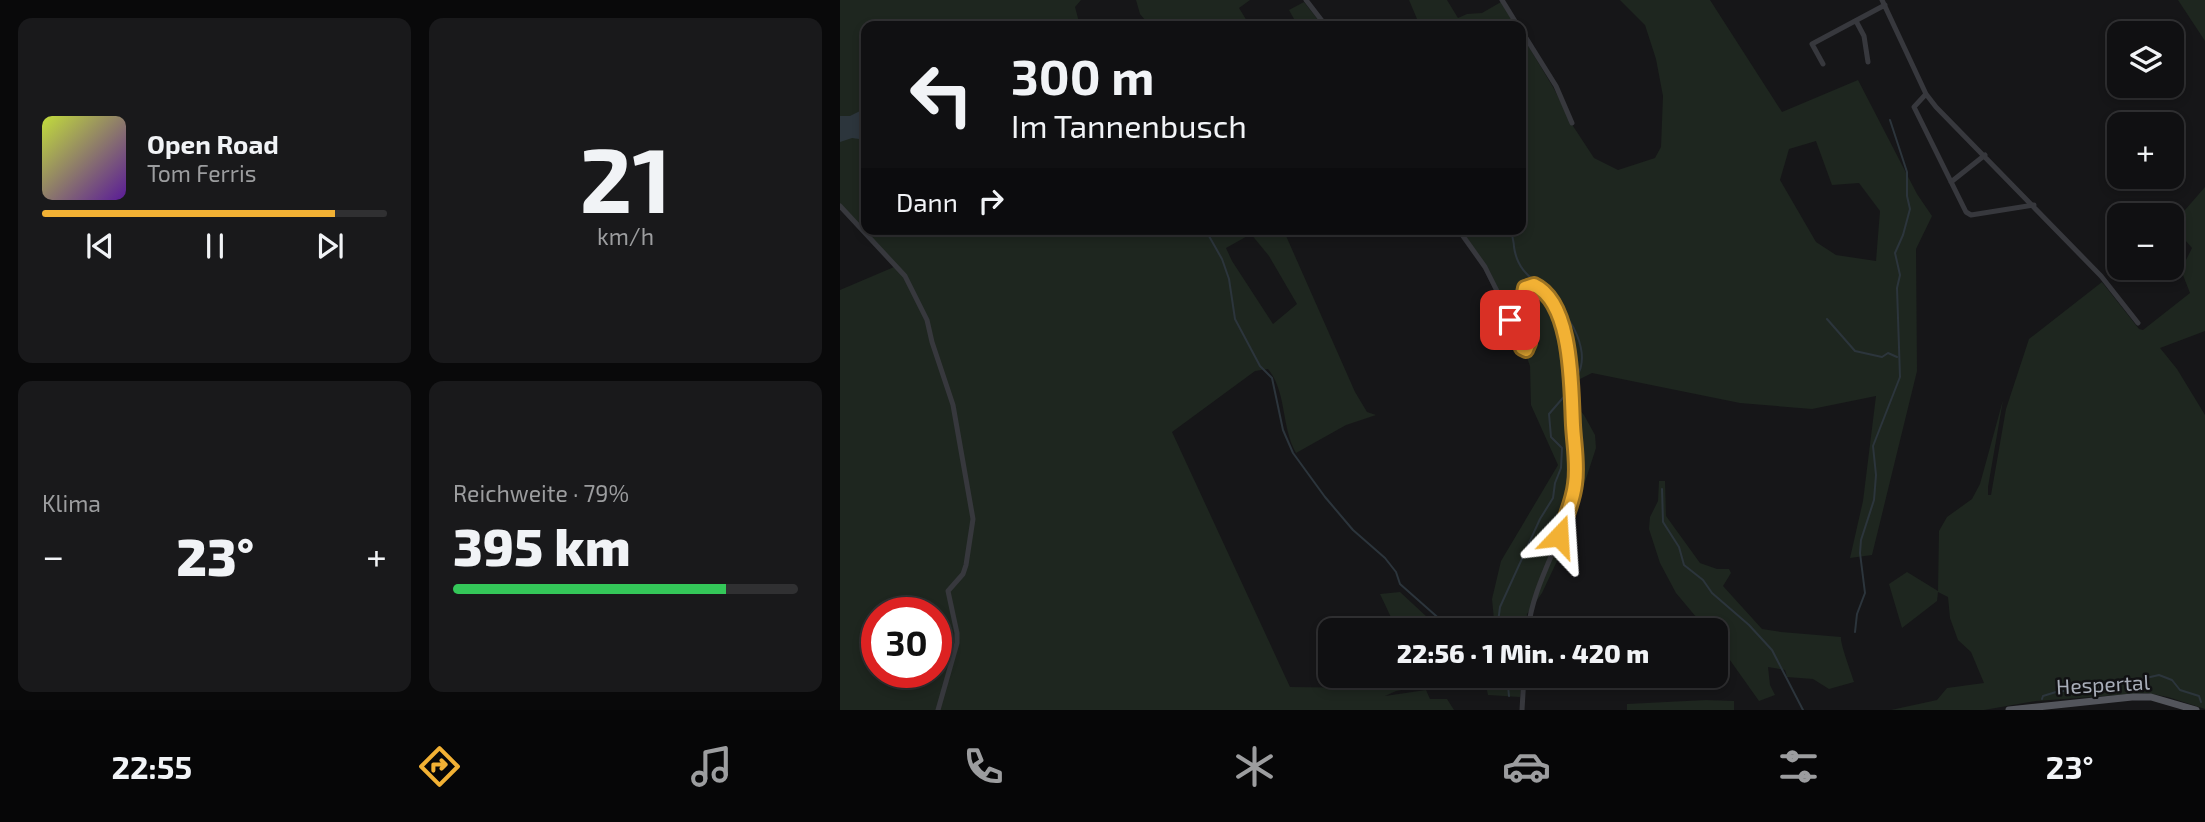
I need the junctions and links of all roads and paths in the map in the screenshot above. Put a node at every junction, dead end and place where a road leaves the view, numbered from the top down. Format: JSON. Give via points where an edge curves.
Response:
{"nodes":[{"id":1,"x":1306,"y":0,"type":"edge"},
{"id":2,"x":1502,"y":0,"type":"edge"},
{"id":3,"x":1883,"y":3,"type":"edge"},
{"id":4,"x":1322,"y":21,"type":"edge"},
{"id":5,"x":1516,"y":21,"type":"edge"},
{"id":6,"x":1856,"y":21,"type":"junction"},
{"id":7,"x":1526,"y":38,"type":"edge"},
{"id":8,"x":1868,"y":62,"type":"dead end"},
{"id":9,"x":1823,"y":64,"type":"dead end"},
{"id":10,"x":1926,"y":94,"type":"junction"},
{"id":11,"x":1572,"y":123,"type":"dead end"},
{"id":12,"x":1985,"y":155,"type":"junction"},
{"id":13,"x":1951,"y":181,"type":"junction"},
{"id":14,"x":2034,"y":205,"type":"junction"},
{"id":15,"x":840,"y":206,"type":"edge"},
{"id":16,"x":861,"y":229,"type":"edge"},
{"id":17,"x":867,"y":235,"type":"edge"},
{"id":18,"x":1462,"y":235,"type":"edge"},
{"id":19,"x":2138,"y":323,"type":"dead end"},
{"id":20,"x":1529,"y":618,"type":"edge"},
{"id":21,"x":1523,"y":688,"type":"edge"},
{"id":22,"x":938,"y":710,"type":"edge"},
{"id":23,"x":1521,"y":710,"type":"edge"},
{"id":24,"x":2009,"y":710,"type":"edge"},
{"id":25,"x":2196,"y":710,"type":"edge"}],
"edges":[{"from":1,"to":4,"type":"street"},
{"from":2,"to":5,"type":"street"},
{"from":3,"to":6,"type":"street"},
{"from":3,"to":10,"type":"street"},
{"from":6,"to":8,"type":"street"},
{"from":6,"to":9,"type":"street","via":[[1812,44]]},
{"from":7,"to":11,"type":"street"},
{"from":10,"to":12,"type":"street"},
{"from":10,"to":13,"type":"street","via":[[1914,107]]},
{"from":12,"to":13,"type":"street"},
{"from":12,"to":14,"type":"street"},
{"from":13,"to":14,"type":"street","via":[[1970,215]]},
{"from":14,"to":19,"type":"street"},
{"from":15,"to":16,"type":"street"},
{"from":17,"to":22,"type":"street","via":[[905,276],[927,320],[953,405],[973,519],[963,574],[948,591],[957,643]]},
{"from":18,"to":20,"type":"street","via":[[1485,267],[1524,350],[1529,348],[1524,293],[1534,285],[1552,302],[1567,342],[1575,484]]},
{"from":21,"to":23,"type":"street"},
{"from":24,"to":25,"type":"main road","name":"Hespertal","via":[[2145,697]]}]}
